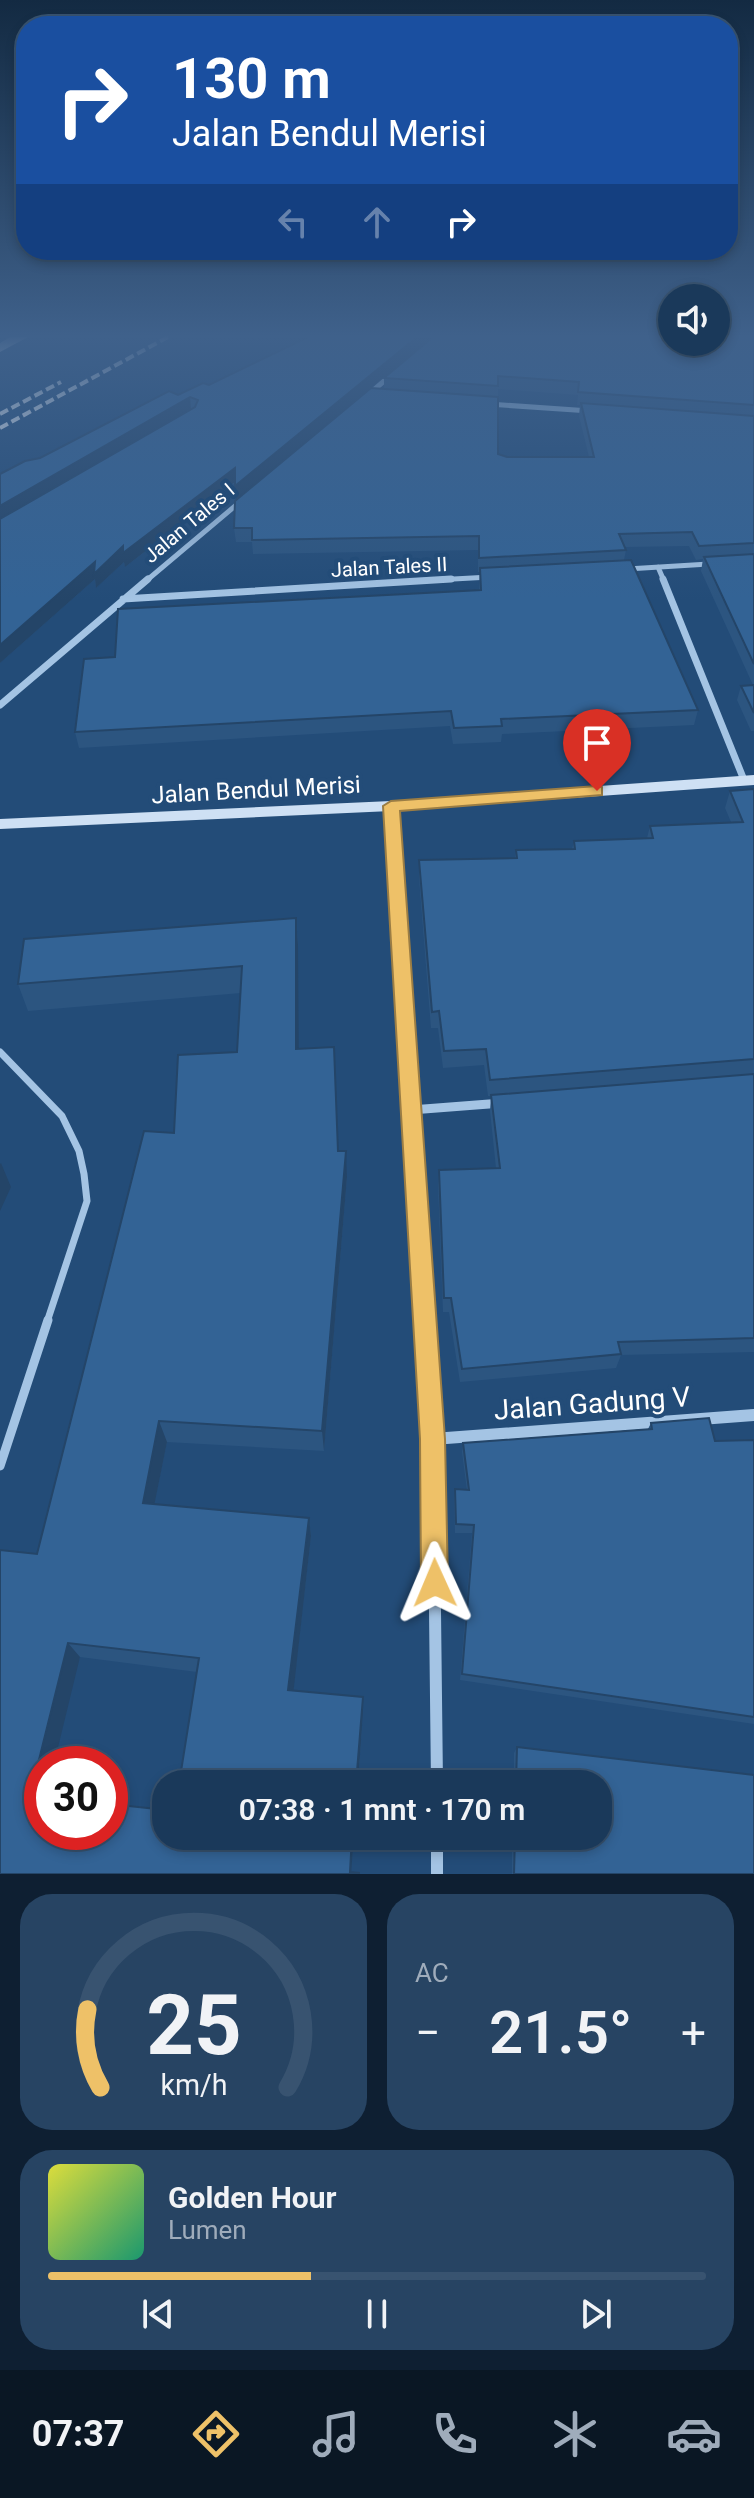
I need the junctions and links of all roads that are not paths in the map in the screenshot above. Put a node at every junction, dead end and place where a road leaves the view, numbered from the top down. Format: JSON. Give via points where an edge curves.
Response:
{"nodes":[{"id":1,"x":245,"y":497,"type":"edge"},
{"id":2,"x":713,"y":564,"type":"edge"},
{"id":3,"x":658,"y":567,"type":"junction"},
{"id":4,"x":611,"y":570,"type":"edge"},
{"id":5,"x":500,"y":576,"type":"edge"},
{"id":6,"x":123,"y":599,"type":"junction"},
{"id":7,"x":0,"y":705,"type":"edge"},
{"id":8,"x":749,"y":780,"type":"edge"},
{"id":9,"x":391,"y":806,"type":"junction"},
{"id":10,"x":0,"y":824,"type":"edge"},
{"id":11,"x":0,"y":1052,"type":"edge"},
{"id":12,"x":520,"y":1101,"type":"edge"},
{"id":13,"x":411,"y":1110,"type":"junction"},
{"id":14,"x":754,"y":1415,"type":"edge"},
{"id":15,"x":433,"y":1439,"type":"junction"},
{"id":16,"x":0,"y":1466,"type":"edge"},
{"id":17,"x":437,"y":1770,"type":"edge"},
{"id":18,"x":437,"y":1850,"type":"edge"},
{"id":19,"x":437,"y":1874,"type":"edge"}],
"edges":[{"from":1,"to":6,"type":"street","name":"Jalan Tales I"},
{"from":2,"to":3,"type":"street"},
{"from":3,"to":4,"type":"street"},
{"from":3,"to":8,"type":"street"},
{"from":5,"to":6,"type":"street","name":"Jalan Tales II"},
{"from":6,"to":7,"type":"street","name":"Jalan Tales I"},
{"from":8,"to":9,"type":"street","name":"Jalan Bendul Merisi"},
{"from":9,"to":10,"type":"street","name":"Jalan Bendul Merisi"},
{"from":9,"to":13,"type":"street"},
{"from":11,"to":16,"type":"lane","via":[[56,1103],[72,1131],[87,1201]]},
{"from":12,"to":13,"type":"street"},
{"from":13,"to":15,"type":"street"},
{"from":14,"to":15,"type":"street","name":"Jalan Gadung V"},
{"from":15,"to":17,"type":"street"},
{"from":18,"to":19,"type":"street"}]}
